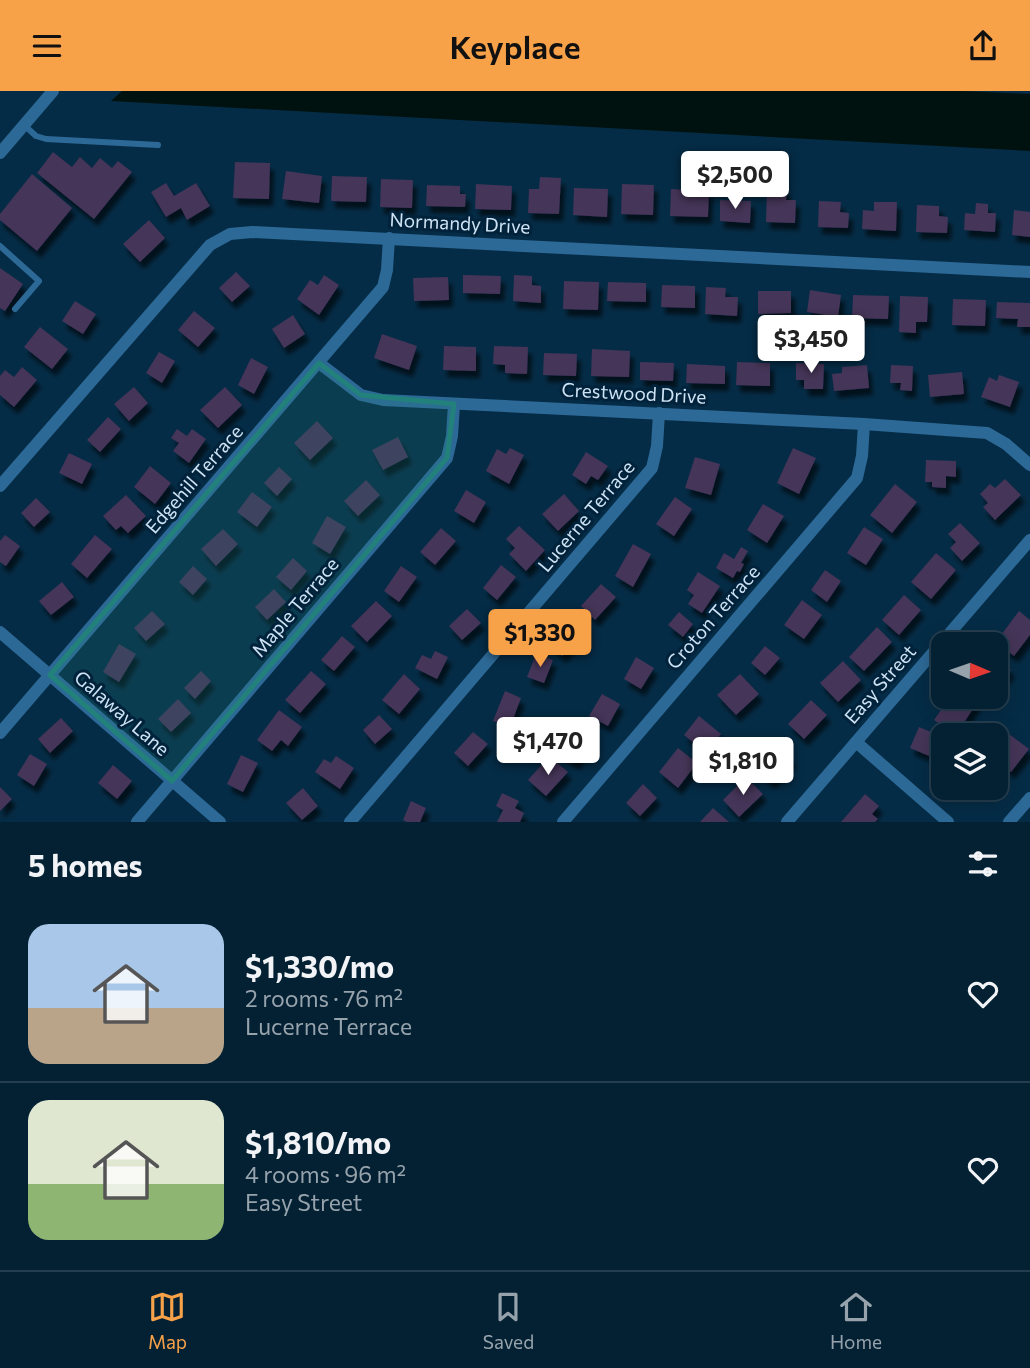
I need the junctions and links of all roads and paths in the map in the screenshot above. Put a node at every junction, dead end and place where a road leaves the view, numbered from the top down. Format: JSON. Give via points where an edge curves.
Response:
{"nodes":[{"id":1,"x":53,"y":91,"type":"edge"},
{"id":2,"x":24,"y":125,"type":"junction"},
{"id":3,"x":158,"y":145,"type":"dead end"},
{"id":4,"x":0,"y":153,"type":"edge"},
{"id":5,"x":389,"y":238,"type":"junction"},
{"id":6,"x":0,"y":246,"type":"edge"},
{"id":7,"x":1030,"y":272,"type":"edge"},
{"id":8,"x":15,"y":309,"type":"dead end"},
{"id":9,"x":319,"y":363,"type":"junction"},
{"id":10,"x":454,"y":404,"type":"junction"},
{"id":11,"x":659,"y":413,"type":"junction"},
{"id":12,"x":864,"y":423,"type":"junction"},
{"id":13,"x":1030,"y":465,"type":"edge"},
{"id":14,"x":0,"y":486,"type":"edge"},
{"id":15,"x":1030,"y":540,"type":"edge"},
{"id":16,"x":0,"y":632,"type":"edge"},
{"id":17,"x":50,"y":675,"type":"junction"},
{"id":18,"x":0,"y":733,"type":"edge"},
{"id":19,"x":856,"y":742,"type":"junction"},
{"id":20,"x":172,"y":781,"type":"junction"},
{"id":21,"x":1030,"y":798,"type":"edge"},
{"id":22,"x":137,"y":822,"type":"edge"},
{"id":23,"x":220,"y":822,"type":"edge"},
{"id":24,"x":350,"y":822,"type":"edge"},
{"id":25,"x":563,"y":822,"type":"edge"},
{"id":26,"x":787,"y":822,"type":"edge"},
{"id":27,"x":948,"y":822,"type":"edge"},
{"id":28,"x":1009,"y":822,"type":"edge"}],
"edges":[{"from":1,"to":2,"type":"street"},
{"from":2,"to":3,"type":"lane","via":[[46,139]]},
{"from":2,"to":4,"type":"street"},
{"from":5,"to":7,"type":"street","name":"Normandy Drive"},
{"from":5,"to":9,"type":"street","name":"Edgehill Terrace","via":[[383,287]]},
{"from":5,"to":14,"type":"street","name":"Normandy Drive","via":[[252,232],[230,234],[210,245]]},
{"from":6,"to":8,"type":"lane","via":[[39,281]]},
{"from":9,"to":10,"type":"street","name":"Crestwood Drive","via":[[361,395]]},
{"from":9,"to":17,"type":"street","name":"Edgehill Terrace"},
{"from":10,"to":11,"type":"street","name":"Crestwood Drive"},
{"from":10,"to":20,"type":"street","name":"Maple Terrace","via":[[447,458]]},
{"from":11,"to":12,"type":"street","name":"Crestwood Drive"},
{"from":11,"to":24,"type":"street","name":"Lucerne Terrace","via":[[652,468]]},
{"from":12,"to":13,"type":"street","name":"Crestwood Drive","via":[[987,433]]},
{"from":12,"to":25,"type":"street","name":"Croton Terrace","via":[[858,478]]},
{"from":15,"to":19,"type":"street","name":"Easy Street"},
{"from":16,"to":17,"type":"street","name":"Galaway Lane"},
{"from":17,"to":18,"type":"street","name":"Edgehill Terrace"},
{"from":17,"to":20,"type":"street","name":"Galaway Lane"},
{"from":19,"to":26,"type":"street","name":"Easy Street"},
{"from":19,"to":27,"type":"street"},
{"from":20,"to":22,"type":"street","name":"Maple Terrace"},
{"from":20,"to":23,"type":"street","name":"Galaway Lane"},
{"from":21,"to":28,"type":"street"}]}
